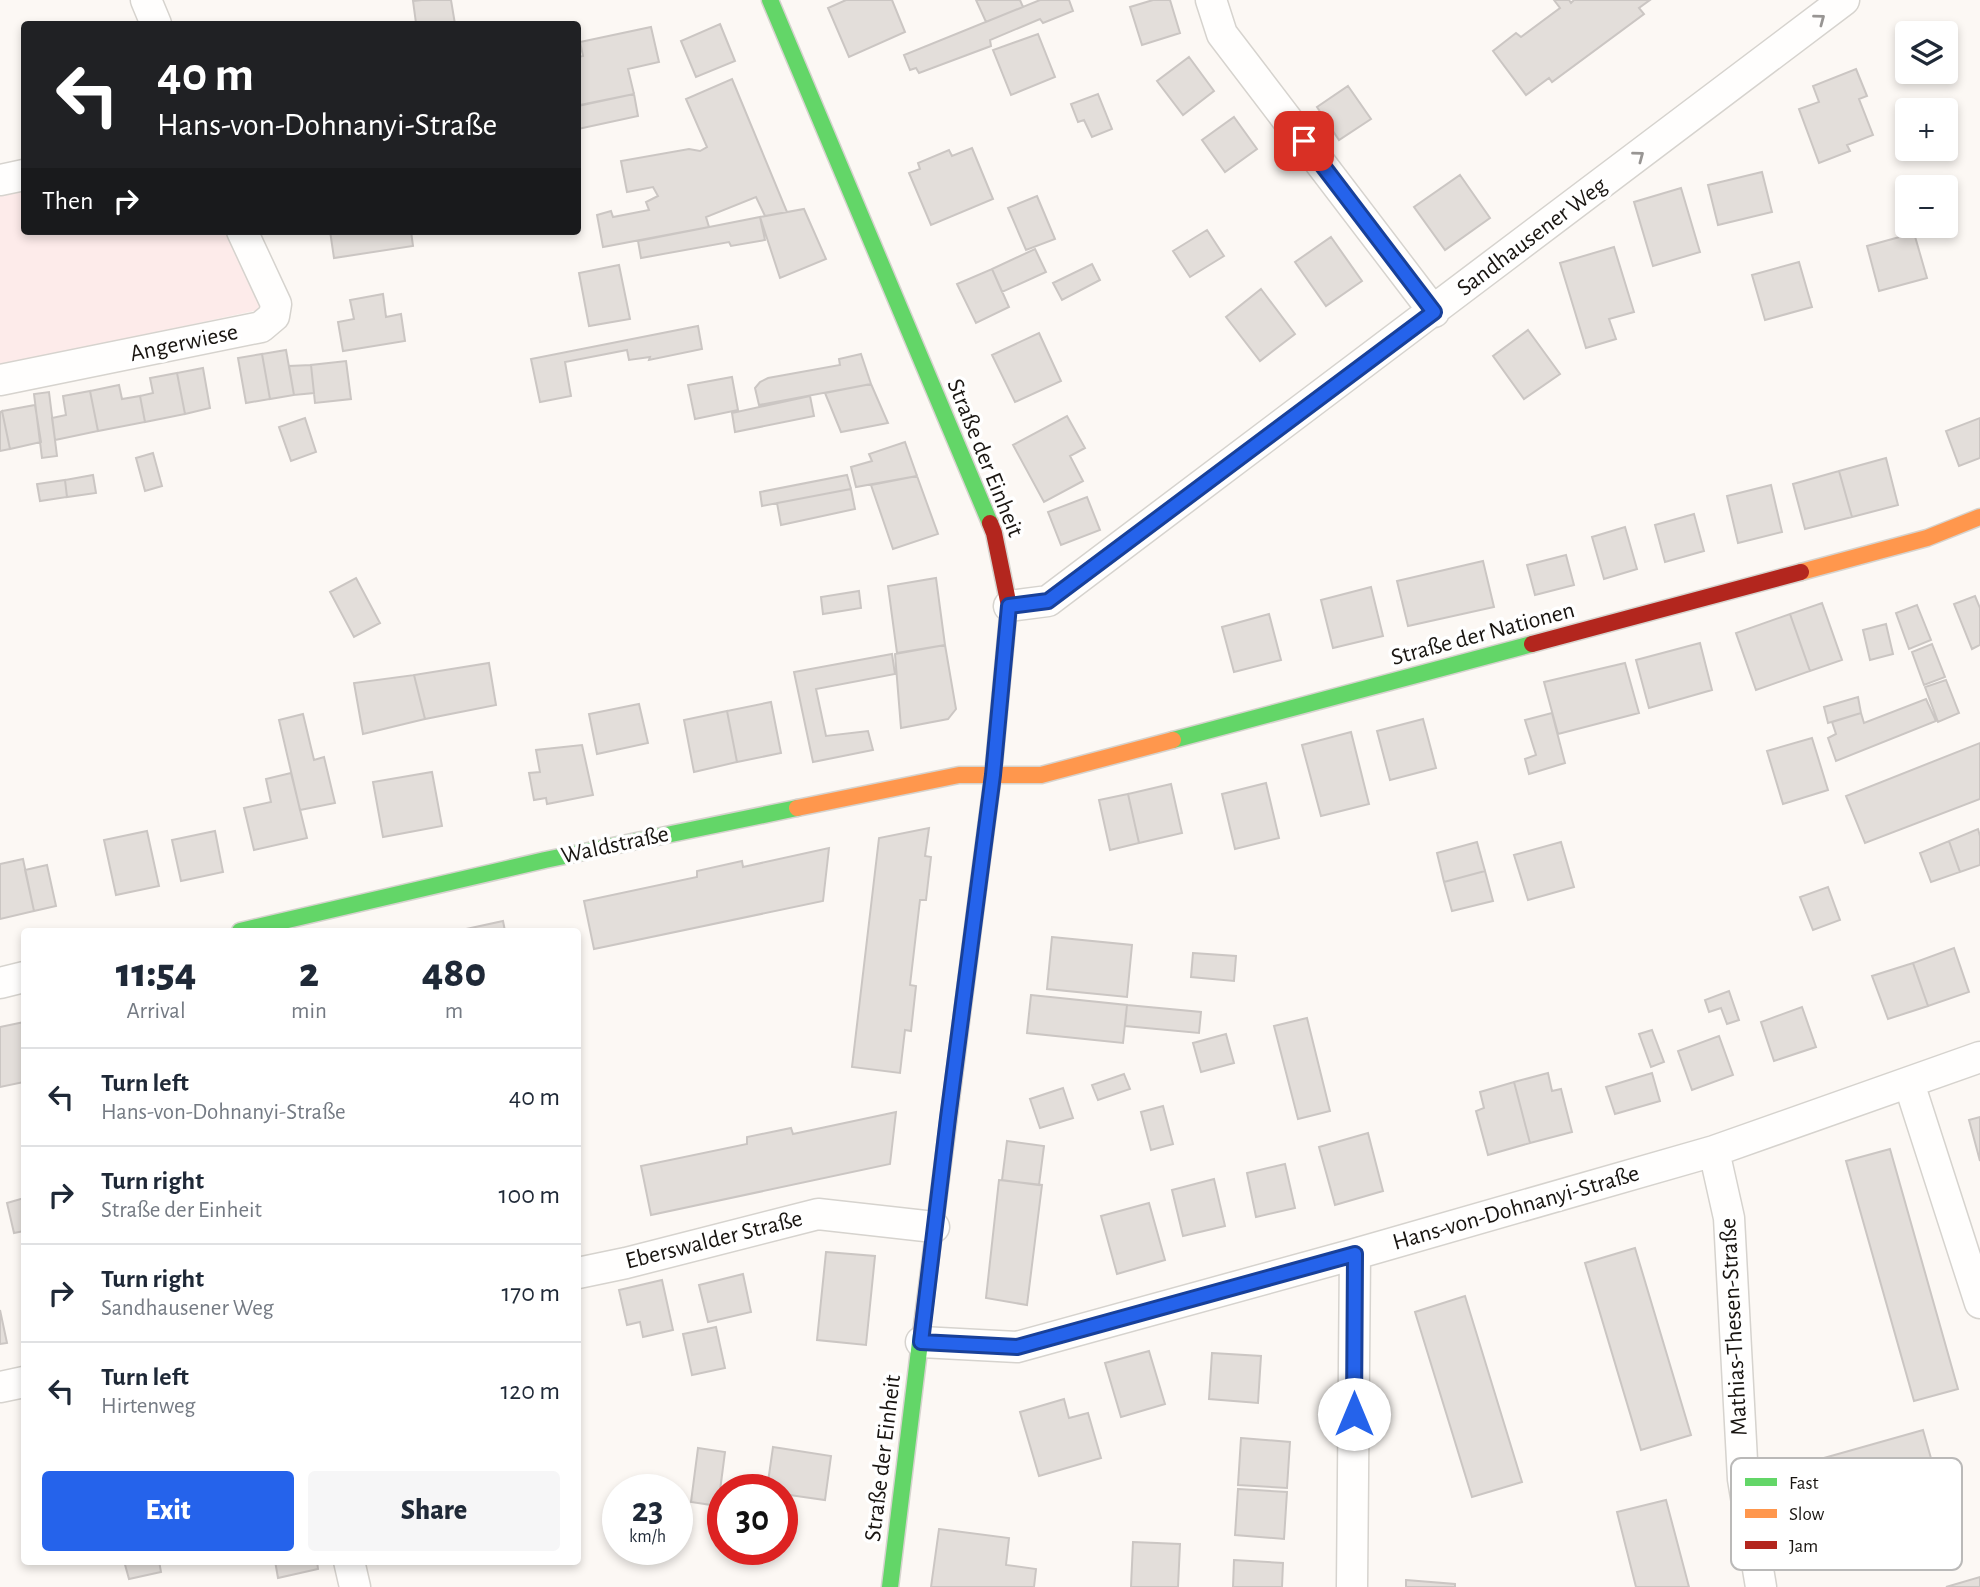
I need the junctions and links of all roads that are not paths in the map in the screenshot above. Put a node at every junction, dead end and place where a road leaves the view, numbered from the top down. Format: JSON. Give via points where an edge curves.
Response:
{"nodes":[{"id":1,"x":146,"y":0,"type":"edge"},
{"id":2,"x":770,"y":0,"type":"edge"},
{"id":3,"x":1211,"y":0,"type":"edge"},
{"id":4,"x":1844,"y":0,"type":"edge"},
{"id":5,"x":155,"y":21,"type":"edge"},
{"id":6,"x":21,"y":176,"type":"edge"},
{"id":7,"x":0,"y":180,"type":"edge"},
{"id":8,"x":244,"y":235,"type":"edge"},
{"id":9,"x":1434,"y":312,"type":"junction"},
{"id":10,"x":0,"y":380,"type":"edge"},
{"id":11,"x":1980,"y":517,"type":"edge"},
{"id":12,"x":1009,"y":606,"type":"junction"},
{"id":13,"x":993,"y":775,"type":"junction"},
{"id":14,"x":253,"y":928,"type":"edge"},
{"id":15,"x":21,"y":978,"type":"edge"},
{"id":16,"x":0,"y":983,"type":"edge"},
{"id":17,"x":1980,"y":1057,"type":"edge"},
{"id":18,"x":1909,"y":1083,"type":"junction"},
{"id":19,"x":1714,"y":1151,"type":"junction"},
{"id":20,"x":934,"y":1227,"type":"junction"},
{"id":21,"x":1355,"y":1254,"type":"junction"},
{"id":22,"x":581,"y":1272,"type":"edge"},
{"id":23,"x":1980,"y":1303,"type":"edge"},
{"id":24,"x":921,"y":1342,"type":"junction"},
{"id":25,"x":21,"y":1383,"type":"edge"},
{"id":26,"x":0,"y":1387,"type":"edge"},
{"id":27,"x":1741,"y":1458,"type":"edge"},
{"id":28,"x":350,"y":1565,"type":"edge"},
{"id":29,"x":355,"y":1587,"type":"edge"},
{"id":30,"x":890,"y":1587,"type":"edge"},
{"id":31,"x":1353,"y":1587,"type":"edge"}],
"edges":[{"from":1,"to":5,"type":"street"},
{"from":2,"to":12,"type":"street","name":"Straße der Einheit","via":[[994,533]]},
{"from":3,"to":9,"type":"street","via":[[1222,34]]},
{"from":9,"to":4,"type":"street","name":"Sandhausener Weg","one_way":true},
{"from":6,"to":7,"type":"street"},
{"from":8,"to":10,"type":"street","name":"Angerwiese","via":[[275,304],[274,316],[261,327]]},
{"from":9,"to":12,"type":"street","name":"Sandhausener Weg","via":[[1048,601]]},
{"from":11,"to":13,"type":"street","name":"Straße der Nationen","via":[[1927,538],[1087,764],[1041,775]]},
{"from":12,"to":13,"type":"street","name":"Straße der Einheit"},
{"from":13,"to":14,"type":"street","name":"Waldstraße","via":[[959,775],[558,857]]},
{"from":13,"to":20,"type":"street","name":"Straße der Einheit"},
{"from":15,"to":16,"type":"street"},
{"from":17,"to":18,"type":"street","name":"Hans-von-Dohnanyi-Straße"},
{"from":18,"to":19,"type":"street","name":"Hans-von-Dohnanyi-Straße"},
{"from":18,"to":23,"type":"street"},
{"from":19,"to":21,"type":"street","name":"Hans-von-Dohnanyi-Straße"},
{"from":19,"to":27,"type":"street","name":"Mathias-Thesen-Straße","via":[[1729,1218]]},
{"from":20,"to":22,"type":"street","name":"Eberswalder Straße","via":[[818,1214]]},
{"from":20,"to":24,"type":"street","name":"Straße der Einheit"},
{"from":21,"to":24,"type":"street","name":"Hans-von-Dohnanyi-Straße","via":[[1017,1347]]},
{"from":21,"to":31,"type":"street"},
{"from":24,"to":30,"type":"street","name":"Straße der Einheit"},
{"from":25,"to":26,"type":"street"},
{"from":28,"to":29,"type":"street"}]}
